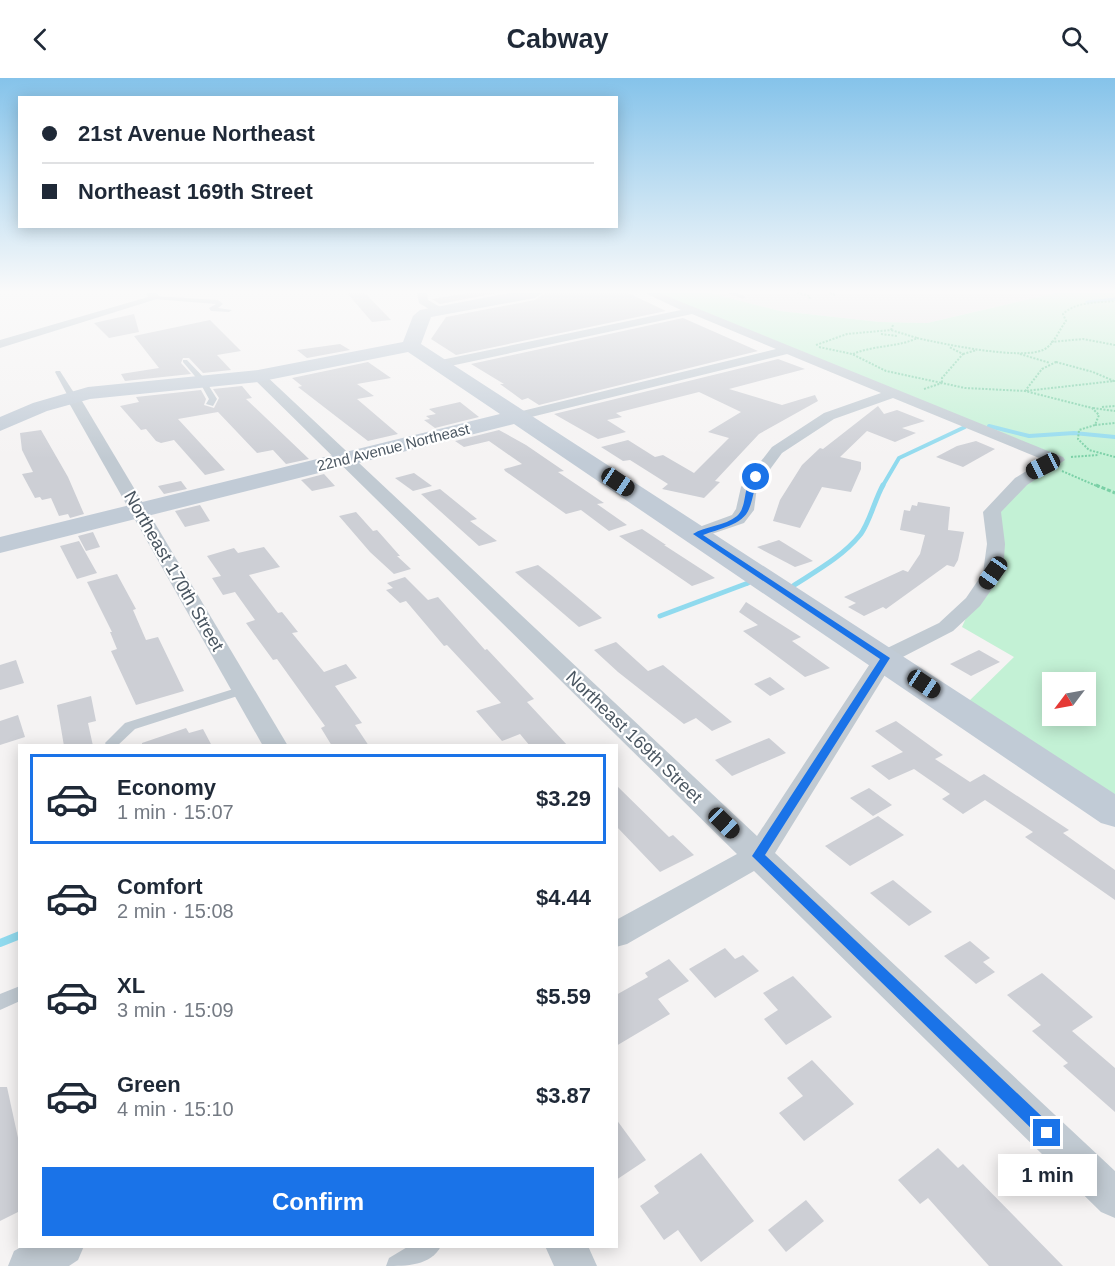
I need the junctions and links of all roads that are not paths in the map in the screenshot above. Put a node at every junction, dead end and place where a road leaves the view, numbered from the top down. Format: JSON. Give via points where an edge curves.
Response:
{"nodes":[{"id":1,"x":399,"y":348,"type":"edge"},
{"id":2,"x":415,"y":348,"type":"edge"},
{"id":3,"x":515,"y":348,"type":"edge"},
{"id":4,"x":781,"y":348,"type":"edge"},
{"id":5,"x":790,"y":352,"type":"junction"},
{"id":6,"x":186,"y":362,"type":"dead end"},
{"id":7,"x":441,"y":364,"type":"junction"},
{"id":8,"x":58,"y":372,"type":"dead end"},
{"id":9,"x":258,"y":376,"type":"junction"},
{"id":10,"x":203,"y":382,"type":"junction"},
{"id":11,"x":893,"y":393,"type":"junction"},
{"id":12,"x":72,"y":396,"type":"junction"},
{"id":13,"x":210,"y":404,"type":"dead end"},
{"id":14,"x":519,"y":416,"type":"junction"},
{"id":15,"x":0,"y":425,"type":"edge"},
{"id":16,"x":344,"y":460,"type":"junction"},
{"id":17,"x":139,"y":511,"type":"junction"},
{"id":18,"x":697,"y":534,"type":"junction"},
{"id":19,"x":0,"y":546,"type":"edge"},
{"id":20,"x":885,"y":658,"type":"junction"},
{"id":21,"x":243,"y":690,"type":"junction"},
{"id":22,"x":112,"y":743,"type":"dead end"},
{"id":23,"x":275,"y":744,"type":"edge"},
{"id":24,"x":1115,"y":813,"type":"edge"},
{"id":25,"x":758,"y":856,"type":"junction"},
{"id":26,"x":618,"y":934,"type":"edge"},
{"id":27,"x":18,"y":994,"type":"edge"},
{"id":28,"x":0,"y":1002,"type":"edge"},
{"id":29,"x":1115,"y":1198,"type":"edge"},
{"id":30,"x":60,"y":1248,"type":"edge"},
{"id":31,"x":427,"y":1248,"type":"edge"},
{"id":32,"x":566,"y":1248,"type":"edge"},
{"id":33,"x":29,"y":1266,"type":"edge"},
{"id":34,"x":397,"y":1266,"type":"edge"},
{"id":35,"x":576,"y":1266,"type":"edge"}],
"edges":[{"from":1,"to":9,"type":"street"},
{"from":2,"to":7,"type":"street"},
{"from":3,"to":7,"type":"street"},
{"from":4,"to":5,"type":"street"},
{"from":5,"to":11,"type":"street"},
{"from":5,"to":14,"type":"street","name":"22nd Avenue Northeast"},
{"from":6,"to":10,"type":"lane"},
{"from":7,"to":14,"type":"street"},
{"from":8,"to":12,"type":"lane"},
{"from":9,"to":10,"type":"street"},
{"from":9,"to":16,"type":"street","name":"Northeast 169th Street"},
{"from":10,"to":12,"type":"street"},
{"from":10,"to":13,"type":"lane","via":[[213,399]]},
{"from":11,"to":18,"type":"street","via":[[829,416],[777,450],[750,487],[745,510],[738,519]]},
{"from":11,"to":20,"type":"street","via":[[1058,460],[1031,472],[992,512],[996,544],[993,573],[973,602],[946,627]]},
{"from":12,"to":15,"type":"street"},
{"from":12,"to":17,"type":"street","name":"Northeast 170th Street"},
{"from":14,"to":16,"type":"street","name":"22nd Avenue Northeast"},
{"from":14,"to":18,"type":"street"},
{"from":16,"to":17,"type":"street","name":"22nd Avenue Northeast"},
{"from":16,"to":25,"type":"street","name":"Northeast 169th Street"},
{"from":17,"to":19,"type":"street","name":"22nd Avenue Northeast"},
{"from":17,"to":21,"type":"street","name":"Northeast 170th Street"},
{"from":18,"to":20,"type":"street"},
{"from":20,"to":24,"type":"street"},
{"from":20,"to":25,"type":"street"},
{"from":21,"to":22,"type":"lane","via":[[130,726]]},
{"from":21,"to":23,"type":"street","name":"Northeast 170th Street"},
{"from":25,"to":26,"type":"street"},
{"from":25,"to":29,"type":"street","name":"Northeast 169th Street"},
{"from":27,"to":28,"type":"lane"},
{"from":30,"to":33,"type":"street"},
{"from":31,"to":34,"type":"lane"},
{"from":32,"to":35,"type":"street"}]}
